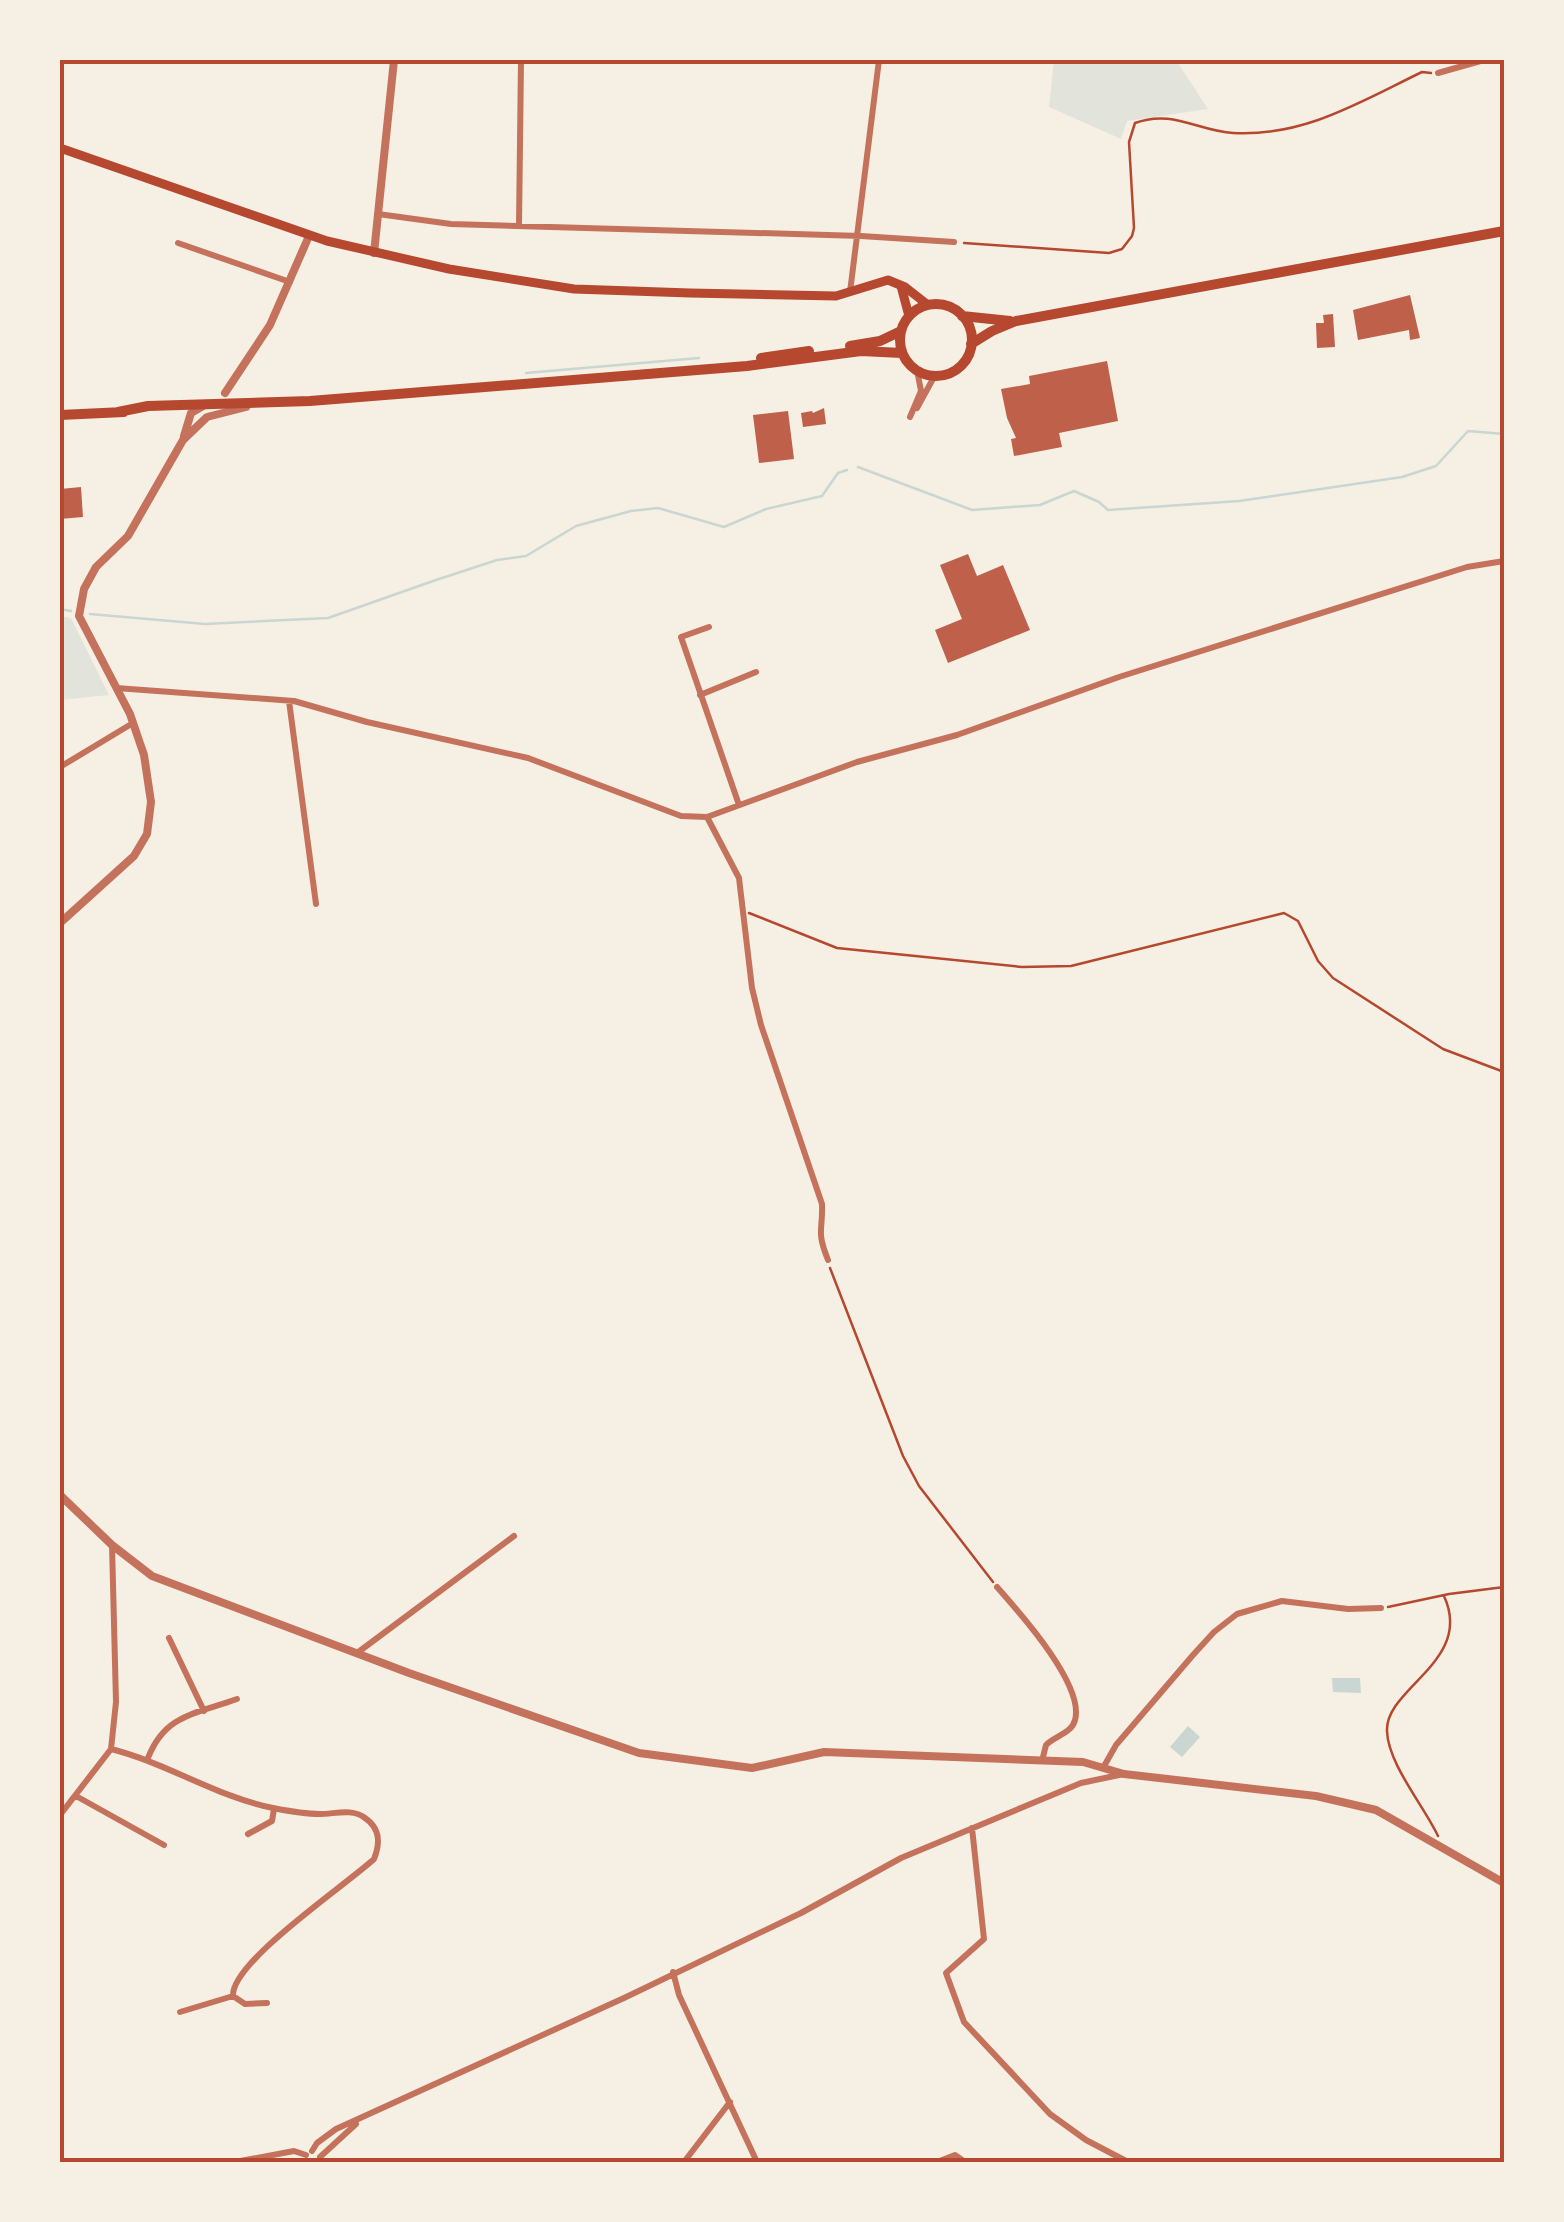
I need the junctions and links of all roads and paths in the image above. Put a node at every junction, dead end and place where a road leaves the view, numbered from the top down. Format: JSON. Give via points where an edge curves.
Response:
{"nodes":[{"id":1,"x":394,"y":60,"type":"edge"},
{"id":2,"x":521,"y":60,"type":"edge"},
{"id":3,"x":880,"y":60,"type":"edge"},
{"id":4,"x":1484,"y":60,"type":"edge"},
{"id":5,"x":1438,"y":74,"type":"joint"},
{"id":6,"x":60,"y":148,"type":"edge"},
{"id":7,"x":378,"y":214,"type":"junction"},
{"id":8,"x":519,"y":225,"type":"junction"},
{"id":9,"x":1504,"y":231,"type":"edge"},
{"id":10,"x":310,"y":236,"type":"junction"},
{"id":11,"x":855,"y":236,"type":"junction"},
{"id":12,"x":954,"y":242,"type":"joint"},
{"id":13,"x":178,"y":243,"type":"dead end"},
{"id":14,"x":374,"y":253,"type":"junction"},
{"id":15,"x":291,"y":282,"type":"junction"},
{"id":16,"x":900,"y":284,"type":"junction"},
{"id":17,"x":850,"y":293,"type":"junction"},
{"id":18,"x":928,"y":305,"type":"junction"},
{"id":19,"x":909,"y":316,"type":"junction"},
{"id":20,"x":962,"y":316,"type":"junction"},
{"id":21,"x":1016,"y":321,"type":"junction"},
{"id":22,"x":900,"y":331,"type":"junction"},
{"id":23,"x":972,"y":344,"type":"junction"},
{"id":24,"x":902,"y":353,"type":"junction"},
{"id":25,"x":701,"y":368,"type":"junction"},
{"id":26,"x":917,"y":370,"type":"junction"},
{"id":27,"x":934,"y":377,"type":"junction"},
{"id":28,"x":225,"y":393,"type":"dead end"},
{"id":29,"x":271,"y":401,"type":"junction"},
{"id":30,"x":203,"y":406,"type":"junction"},
{"id":31,"x":60,"y":415,"type":"edge"},
{"id":32,"x":182,"y":440,"type":"junction"},
{"id":33,"x":1504,"y":561,"type":"edge"},
{"id":34,"x":709,"y":626,"type":"dead end"},
{"id":35,"x":756,"y":672,"type":"dead end"},
{"id":36,"x":116,"y":688,"type":"junction"},
{"id":37,"x":700,"y":695,"type":"junction"},
{"id":38,"x":289,"y":701,"type":"junction"},
{"id":39,"x":133,"y":724,"type":"junction"},
{"id":40,"x":60,"y":767,"type":"edge"},
{"id":41,"x":739,"y":806,"type":"junction"},
{"id":42,"x":707,"y":817,"type":"junction"},
{"id":43,"x":316,"y":904,"type":"dead end"},
{"id":44,"x":744,"y":911,"type":"junction"},
{"id":45,"x":60,"y":923,"type":"edge"},
{"id":46,"x":1504,"y":1072,"type":"edge"},
{"id":47,"x":828,"y":1260,"type":"joint"},
{"id":48,"x":60,"y":1496,"type":"edge"},
{"id":49,"x":514,"y":1536,"type":"dead end"},
{"id":50,"x":112,"y":1545,"type":"junction"},
{"id":51,"x":997,"y":1587,"type":"joint"},
{"id":52,"x":1504,"y":1587,"type":"edge"},
{"id":53,"x":1444,"y":1596,"type":"junction"},
{"id":54,"x":1380,"y":1608,"type":"joint"},
{"id":55,"x":169,"y":1638,"type":"dead end"},
{"id":56,"x":356,"y":1653,"type":"junction"},
{"id":57,"x":237,"y":1698,"type":"dead end"},
{"id":58,"x":204,"y":1711,"type":"junction"},
{"id":59,"x":111,"y":1749,"type":"junction"},
{"id":60,"x":148,"y":1758,"type":"junction"},
{"id":61,"x":1041,"y":1761,"type":"junction"},
{"id":62,"x":1105,"y":1768,"type":"junction"},
{"id":63,"x":1124,"y":1774,"type":"junction"},
{"id":64,"x":76,"y":1796,"type":"junction"},
{"id":65,"x":274,"y":1808,"type":"junction"},
{"id":66,"x":60,"y":1815,"type":"edge"},
{"id":67,"x":972,"y":1828,"type":"junction"},
{"id":68,"x":248,"y":1834,"type":"dead end"},
{"id":69,"x":164,"y":1845,"type":"dead end"},
{"id":70,"x":1437,"y":1845,"type":"junction"},
{"id":71,"x":1504,"y":1883,"type":"edge"},
{"id":72,"x":673,"y":1972,"type":"junction"},
{"id":73,"x":233,"y":1996,"type":"junction"},
{"id":74,"x":267,"y":2003,"type":"dead end"},
{"id":75,"x":180,"y":2012,"type":"dead end"},
{"id":76,"x":730,"y":2102,"type":"junction"},
{"id":77,"x":364,"y":2118,"type":"junction"},
{"id":78,"x":307,"y":2156,"type":"edge"},
{"id":79,"x":320,"y":2159,"type":"edge"},
{"id":80,"x":234,"y":2162,"type":"edge"},
{"id":81,"x":684,"y":2162,"type":"edge"},
{"id":82,"x":757,"y":2162,"type":"edge"},
{"id":83,"x":936,"y":2162,"type":"edge"},
{"id":84,"x":966,"y":2162,"type":"edge"},
{"id":85,"x":1128,"y":2162,"type":"edge"}],
"edges":[{"from":1,"to":7,"type":"street"},
{"from":2,"to":8,"type":"street"},
{"from":3,"to":11,"type":"street"},
{"from":4,"to":5,"type":"street"},
{"from":5,"to":12,"type":"path","via":[[1422,72],[1344,112],[1295,128],[1233,133],[1192,121],[1135,123],[1134,228],[1122,248],[1108,253]]},
{"from":6,"to":10,"type":"main road"},
{"from":7,"to":8,"type":"street"},
{"from":7,"to":14,"type":"street"},
{"from":8,"to":11,"type":"street"},
{"from":9,"to":21,"type":"main road"},
{"from":10,"to":14,"type":"main road"},
{"from":10,"to":15,"type":"street"},
{"from":11,"to":12,"type":"street"},
{"from":11,"to":17,"type":"street"},
{"from":13,"to":15,"type":"street"},
{"from":14,"to":17,"type":"main road","via":[[574,289]]},
{"from":15,"to":28,"type":"street"},
{"from":16,"to":17,"type":"main road","via":[[882,280]]},
{"from":16,"to":18,"type":"main road"},
{"from":16,"to":19,"type":"main road"},
{"from":18,"to":19,"type":"main road"},
{"from":18,"to":20,"type":"main road","via":[[948,306]]},
{"from":19,"to":22,"type":"main road"},
{"from":20,"to":21,"type":"main road"},
{"from":20,"to":23,"type":"main road"},
{"from":21,"to":23,"type":"main road"},
{"from":22,"to":24,"type":"main road"},
{"from":22,"to":25,"type":"main road","via":[[861,345]]},
{"from":23,"to":27,"type":"main road","via":[[955,371]]},
{"from":24,"to":25,"type":"main road"},
{"from":24,"to":26,"type":"main road"},
{"from":25,"to":29,"type":"main road"},
{"from":26,"to":27,"type":"main road"},
{"from":26,"to":27,"type":"street","via":[[921,390],[910,416]]},
{"from":29,"to":30,"type":"main road"},
{"from":29,"to":32,"type":"street","via":[[208,418]]},
{"from":30,"to":31,"type":"main road"},
{"from":30,"to":32,"type":"street","via":[[191,413]]},
{"from":32,"to":36,"type":"street","via":[[128,536],[84,589],[79,616]]},
{"from":33,"to":41,"type":"street","via":[[1466,567],[1119,677]]},
{"from":34,"to":37,"type":"street","via":[[681,637]]},
{"from":35,"to":37,"type":"street"},
{"from":36,"to":38,"type":"street"},
{"from":36,"to":39,"type":"street"},
{"from":37,"to":41,"type":"street"},
{"from":38,"to":42,"type":"street","via":[[528,758],[681,816]]},
{"from":38,"to":43,"type":"street"},
{"from":39,"to":40,"type":"street"},
{"from":39,"to":45,"type":"street","via":[[151,802],[148,834],[134,856]]},
{"from":41,"to":42,"type":"street"},
{"from":42,"to":44,"type":"street","via":[[739,878]]},
{"from":44,"to":46,"type":"path","via":[[837,948],[1022,967],[1071,966],[1284,912],[1298,921],[1333,978],[1443,1049]]},
{"from":44,"to":47,"type":"street","via":[[756,1006],[822,1204],[818,1233]]},
{"from":47,"to":51,"type":"path","via":[[903,1456]]},
{"from":48,"to":50,"type":"street"},
{"from":49,"to":56,"type":"street"},
{"from":50,"to":56,"type":"street","via":[[152,1576]]},
{"from":50,"to":59,"type":"street"},
{"from":51,"to":61,"type":"street","via":[[1046,1644],[1074,1700],[1076,1719],[1046,1745]]},
{"from":52,"to":53,"type":"path"},
{"from":53,"to":54,"type":"path"},
{"from":53,"to":70,"type":"path","via":[[1448,1638],[1394,1710],[1387,1730]]},
{"from":54,"to":62,"type":"street","via":[[1282,1601],[1237,1614],[1193,1655]]},
{"from":55,"to":58,"type":"street"},
{"from":56,"to":61,"type":"street","via":[[639,1753],[752,1768],[824,1752]]},
{"from":57,"to":58,"type":"street"},
{"from":58,"to":60,"type":"street","via":[[169,1724]]},
{"from":59,"to":60,"type":"street"},
{"from":59,"to":64,"type":"street"},
{"from":60,"to":65,"type":"street"},
{"from":61,"to":62,"type":"street"},
{"from":62,"to":63,"type":"street"},
{"from":63,"to":67,"type":"street","via":[[1080,1783]]},
{"from":63,"to":70,"type":"street","via":[[1316,1796],[1376,1810]]},
{"from":64,"to":66,"type":"street"},
{"from":64,"to":69,"type":"street"},
{"from":65,"to":68,"type":"street","via":[[272,1822]]},
{"from":65,"to":73,"type":"street","via":[[364,1816],[380,1846],[367,1866],[240,1974]]},
{"from":67,"to":72,"type":"street"},
{"from":67,"to":85,"type":"street","via":[[984,1939],[946,1973],[964,2022],[1050,2114]]},
{"from":70,"to":71,"type":"street"},
{"from":72,"to":76,"type":"street"},
{"from":72,"to":77,"type":"street"},
{"from":73,"to":74,"type":"street","via":[[245,2004]]},
{"from":73,"to":75,"type":"street"},
{"from":76,"to":81,"type":"street"},
{"from":76,"to":82,"type":"street"},
{"from":77,"to":78,"type":"street","via":[[336,2129]]},
{"from":77,"to":79,"type":"street"},
{"from":78,"to":79,"type":"street"},
{"from":78,"to":80,"type":"street","via":[[294,2151]]},
{"from":83,"to":84,"type":"street","via":[[955,2155]]}]}
